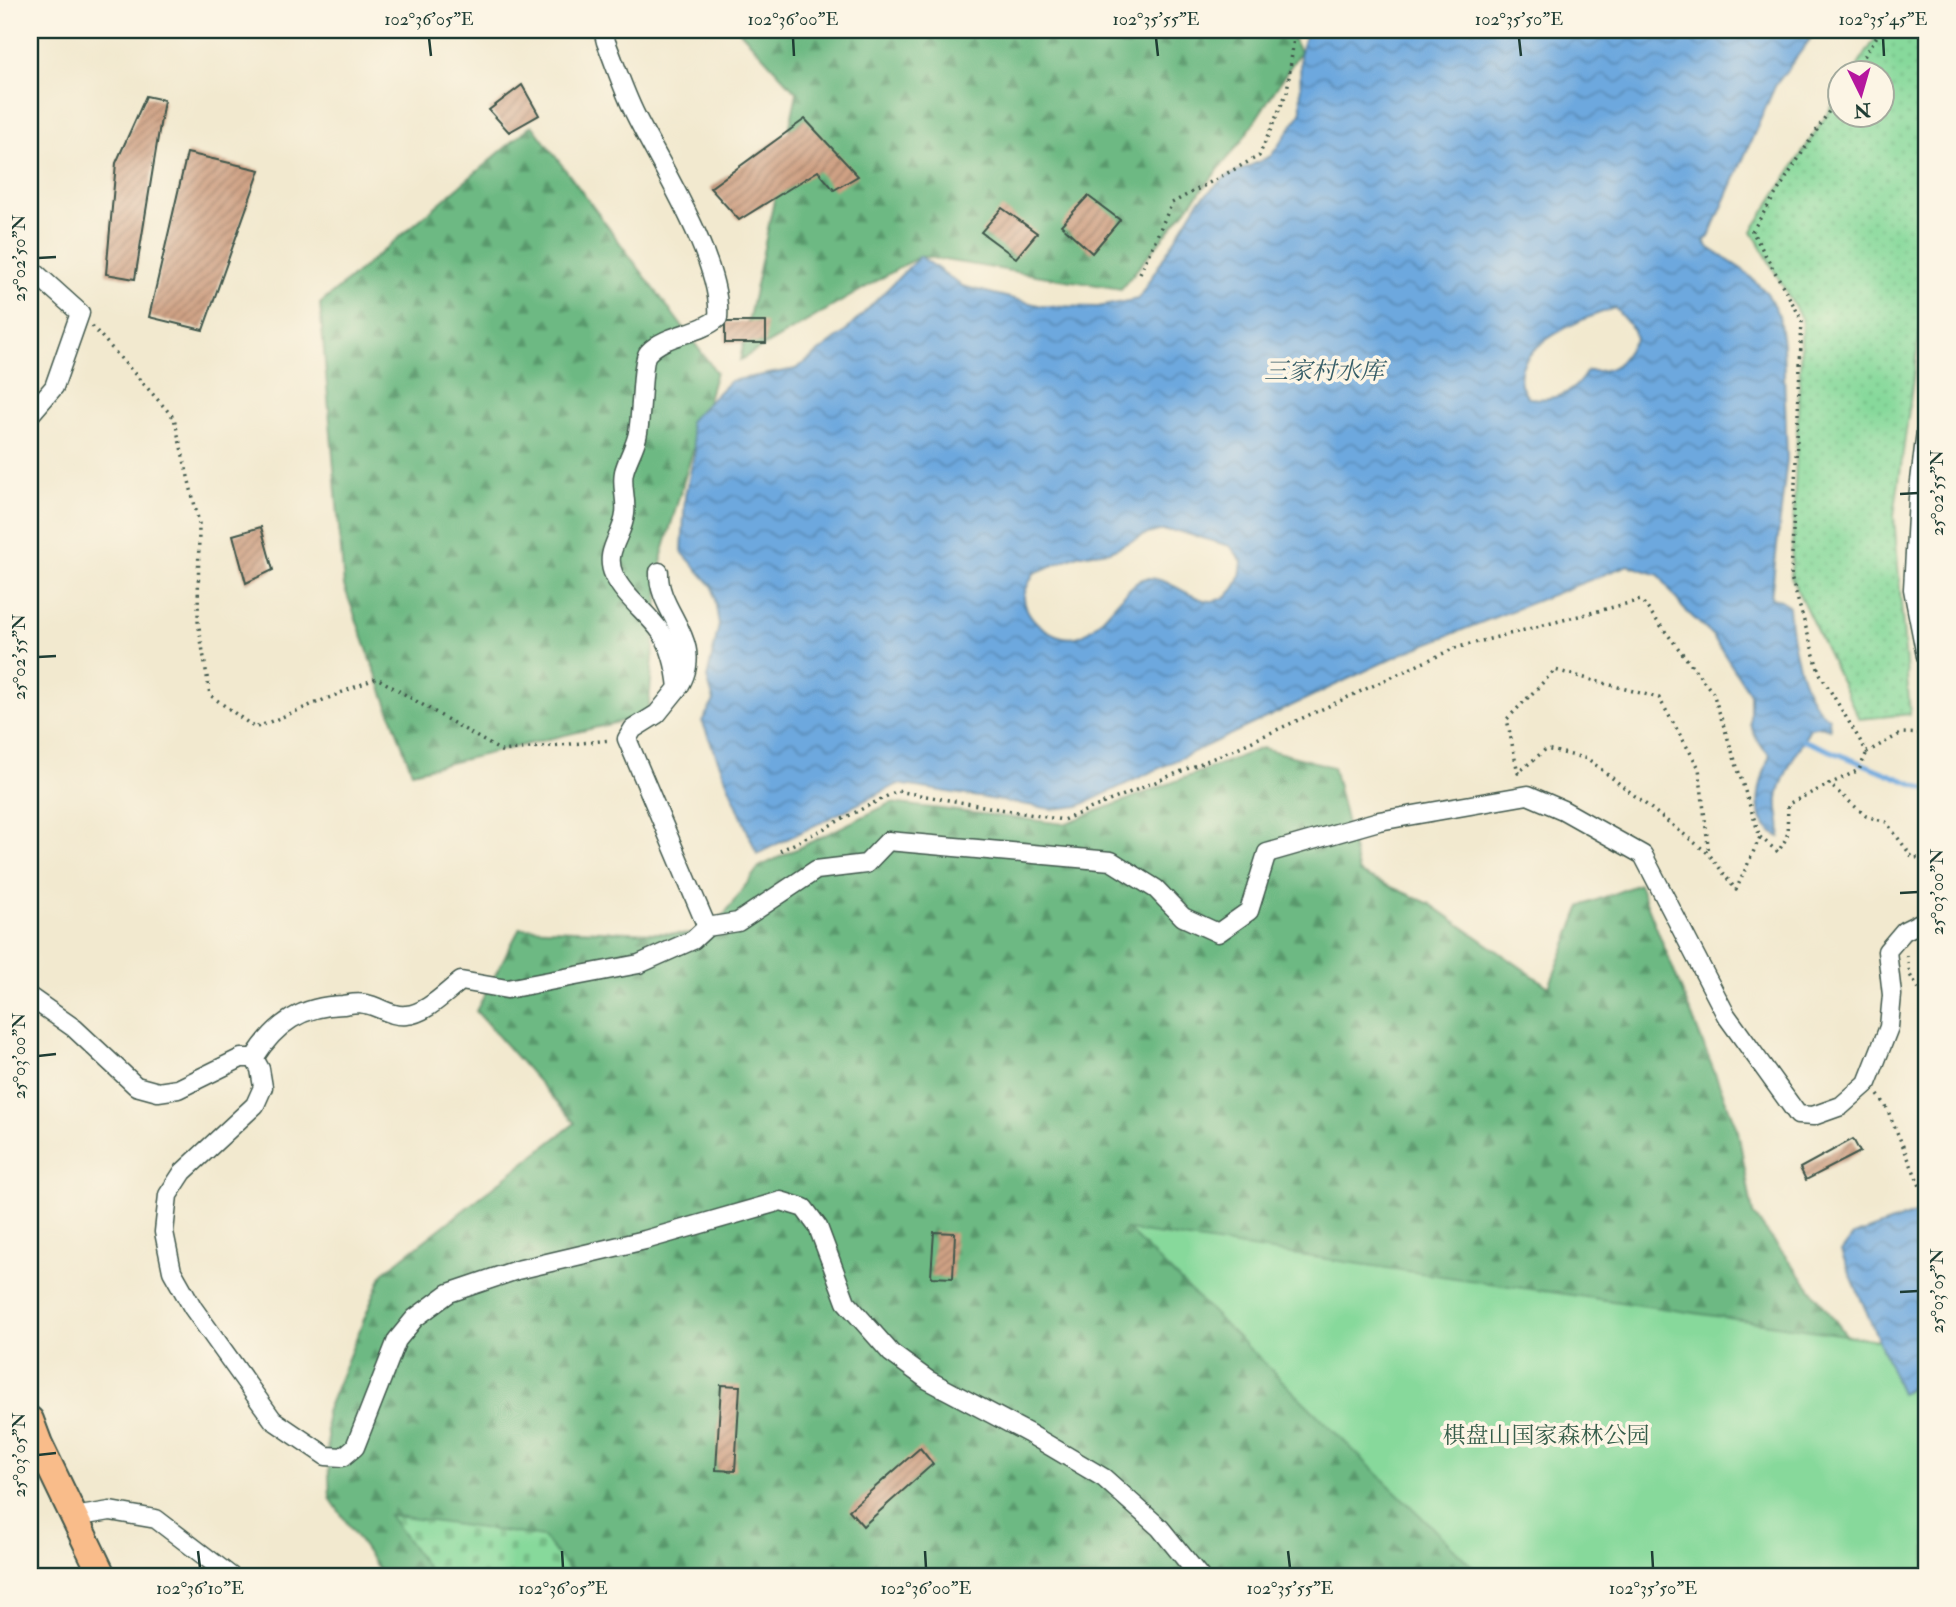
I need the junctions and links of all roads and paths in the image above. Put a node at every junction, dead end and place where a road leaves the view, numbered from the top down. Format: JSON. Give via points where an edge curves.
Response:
{"nodes":[{"id":1,"x":603,"y":30,"type":"edge"},
{"id":2,"x":1295,"y":30,"type":"edge"},
{"id":3,"x":1881,"y":30,"type":"edge"},
{"id":4,"x":1862,"y":60,"type":"edge"},
{"id":5,"x":1826,"y":116,"type":"edge"},
{"id":6,"x":30,"y":268,"type":"edge"},
{"id":7,"x":1140,"y":273,"type":"dead end"},
{"id":8,"x":80,"y":313,"type":"junction"},
{"id":9,"x":30,"y":415,"type":"edge"},
{"id":10,"x":1926,"y":431,"type":"edge"},
{"id":11,"x":1922,"y":519,"type":"edge"},
{"id":12,"x":659,"y":572,"type":"dead end"},
{"id":13,"x":1926,"y":656,"type":"edge"},
{"id":14,"x":678,"y":688,"type":"junction"},
{"id":15,"x":1926,"y":734,"type":"edge"},
{"id":16,"x":627,"y":738,"type":"junction"},
{"id":17,"x":1867,"y":752,"type":"junction"},
{"id":18,"x":1828,"y":783,"type":"junction"},
{"id":19,"x":1760,"y":837,"type":"junction"},
{"id":20,"x":780,"y":851,"type":"dead end"},
{"id":21,"x":1709,"y":854,"type":"junction"},
{"id":22,"x":1926,"y":857,"type":"edge"},
{"id":23,"x":1926,"y":920,"type":"edge"},
{"id":24,"x":707,"y":927,"type":"junction"},
{"id":25,"x":1904,"y":931,"type":"junction"},
{"id":26,"x":30,"y":997,"type":"edge"},
{"id":27,"x":1926,"y":1001,"type":"edge"},
{"id":28,"x":254,"y":1058,"type":"junction"},
{"id":29,"x":1867,"y":1083,"type":"junction"},
{"id":30,"x":1926,"y":1200,"type":"edge"},
{"id":31,"x":30,"y":1420,"type":"edge"},
{"id":32,"x":74,"y":1517,"type":"junction"},
{"id":33,"x":103,"y":1577,"type":"edge"},
{"id":34,"x":232,"y":1577,"type":"edge"},
{"id":35,"x":1200,"y":1577,"type":"edge"}],
"edges":[{"from":1,"to":14,"type":"street","via":[[635,113],[697,237],[720,304],[718,318],[711,324],[663,342],[643,360],[638,437],[624,473],[625,516],[610,558],[614,575],[662,633],[675,663]]},
{"from":2,"to":7,"type":"path","via":[[1287,92],[1259,156],[1172,202]]},
{"from":3,"to":4,"type":"path"},
{"from":5,"to":17,"type":"path","via":[[1752,231],[1802,320],[1791,577],[1819,672]]},
{"from":6,"to":8,"type":"street"},
{"from":8,"to":9,"type":"street","via":[[54,387]]},
{"from":8,"to":16,"type":"path","via":[[174,418],[199,523],[198,621],[210,695],[255,728],[377,678],[501,751]]},
{"from":10,"to":11,"type":"street"},
{"from":11,"to":13,"type":"street","via":[[1913,589]]},
{"from":12,"to":14,"type":"street","via":[[662,595],[676,618],[688,656]]},
{"from":14,"to":16,"type":"street"},
{"from":15,"to":17,"type":"path","via":[[1902,733]]},
{"from":16,"to":24,"type":"street"},
{"from":17,"to":18,"type":"path","via":[[1859,770]]},
{"from":18,"to":19,"type":"path","via":[[1788,804],[1787,837],[1778,852]]},
{"from":18,"to":22,"type":"path","via":[[1866,816],[1886,822],[1913,858]]},
{"from":19,"to":20,"type":"path","via":[[1713,693],[1641,600],[1455,648],[1233,750],[1063,820],[897,791]]},
{"from":19,"to":21,"type":"path","via":[[1736,890]]},
{"from":21,"to":21,"type":"path","via":[[1699,768],[1659,698],[1555,670],[1507,719],[1518,773],[1546,750],[1588,759]]},
{"from":23,"to":25,"type":"street"},
{"from":24,"to":28,"type":"street","via":[[693,940],[639,964],[507,989],[461,981],[409,1016],[392,1015],[365,1004],[325,1005],[289,1019]]},
{"from":24,"to":29,"type":"street","via":[[738,922],[816,870],[866,864],[888,841],[1111,860],[1156,889],[1183,917],[1218,933],[1249,911],[1267,853],[1379,821],[1528,795],[1643,855],[1726,1015],[1798,1115],[1814,1116],[1840,1106]]},
{"from":25,"to":27,"type":"path","via":[[1910,975]]},
{"from":25,"to":29,"type":"street","via":[[1887,951],[1892,995],[1889,1027]]},
{"from":26,"to":28,"type":"street","via":[[74,1028],[136,1086],[158,1092],[178,1089],[241,1058]]},
{"from":28,"to":35,"type":"street","via":[[263,1087],[255,1105],[183,1172],[168,1195],[164,1232],[172,1271],[193,1308],[273,1420],[326,1457],[343,1457],[355,1447],[397,1340],[415,1318],[449,1293],[517,1270],[781,1201],[804,1209],[818,1227],[846,1302],[891,1353],[928,1380],[1104,1478],[1160,1528]]},
{"from":29,"to":30,"type":"path","via":[[1885,1104]]},
{"from":31,"to":32,"type":"highway"},
{"from":32,"to":33,"type":"highway"},
{"from":32,"to":34,"type":"street","via":[[110,1511],[156,1519]]}]}
